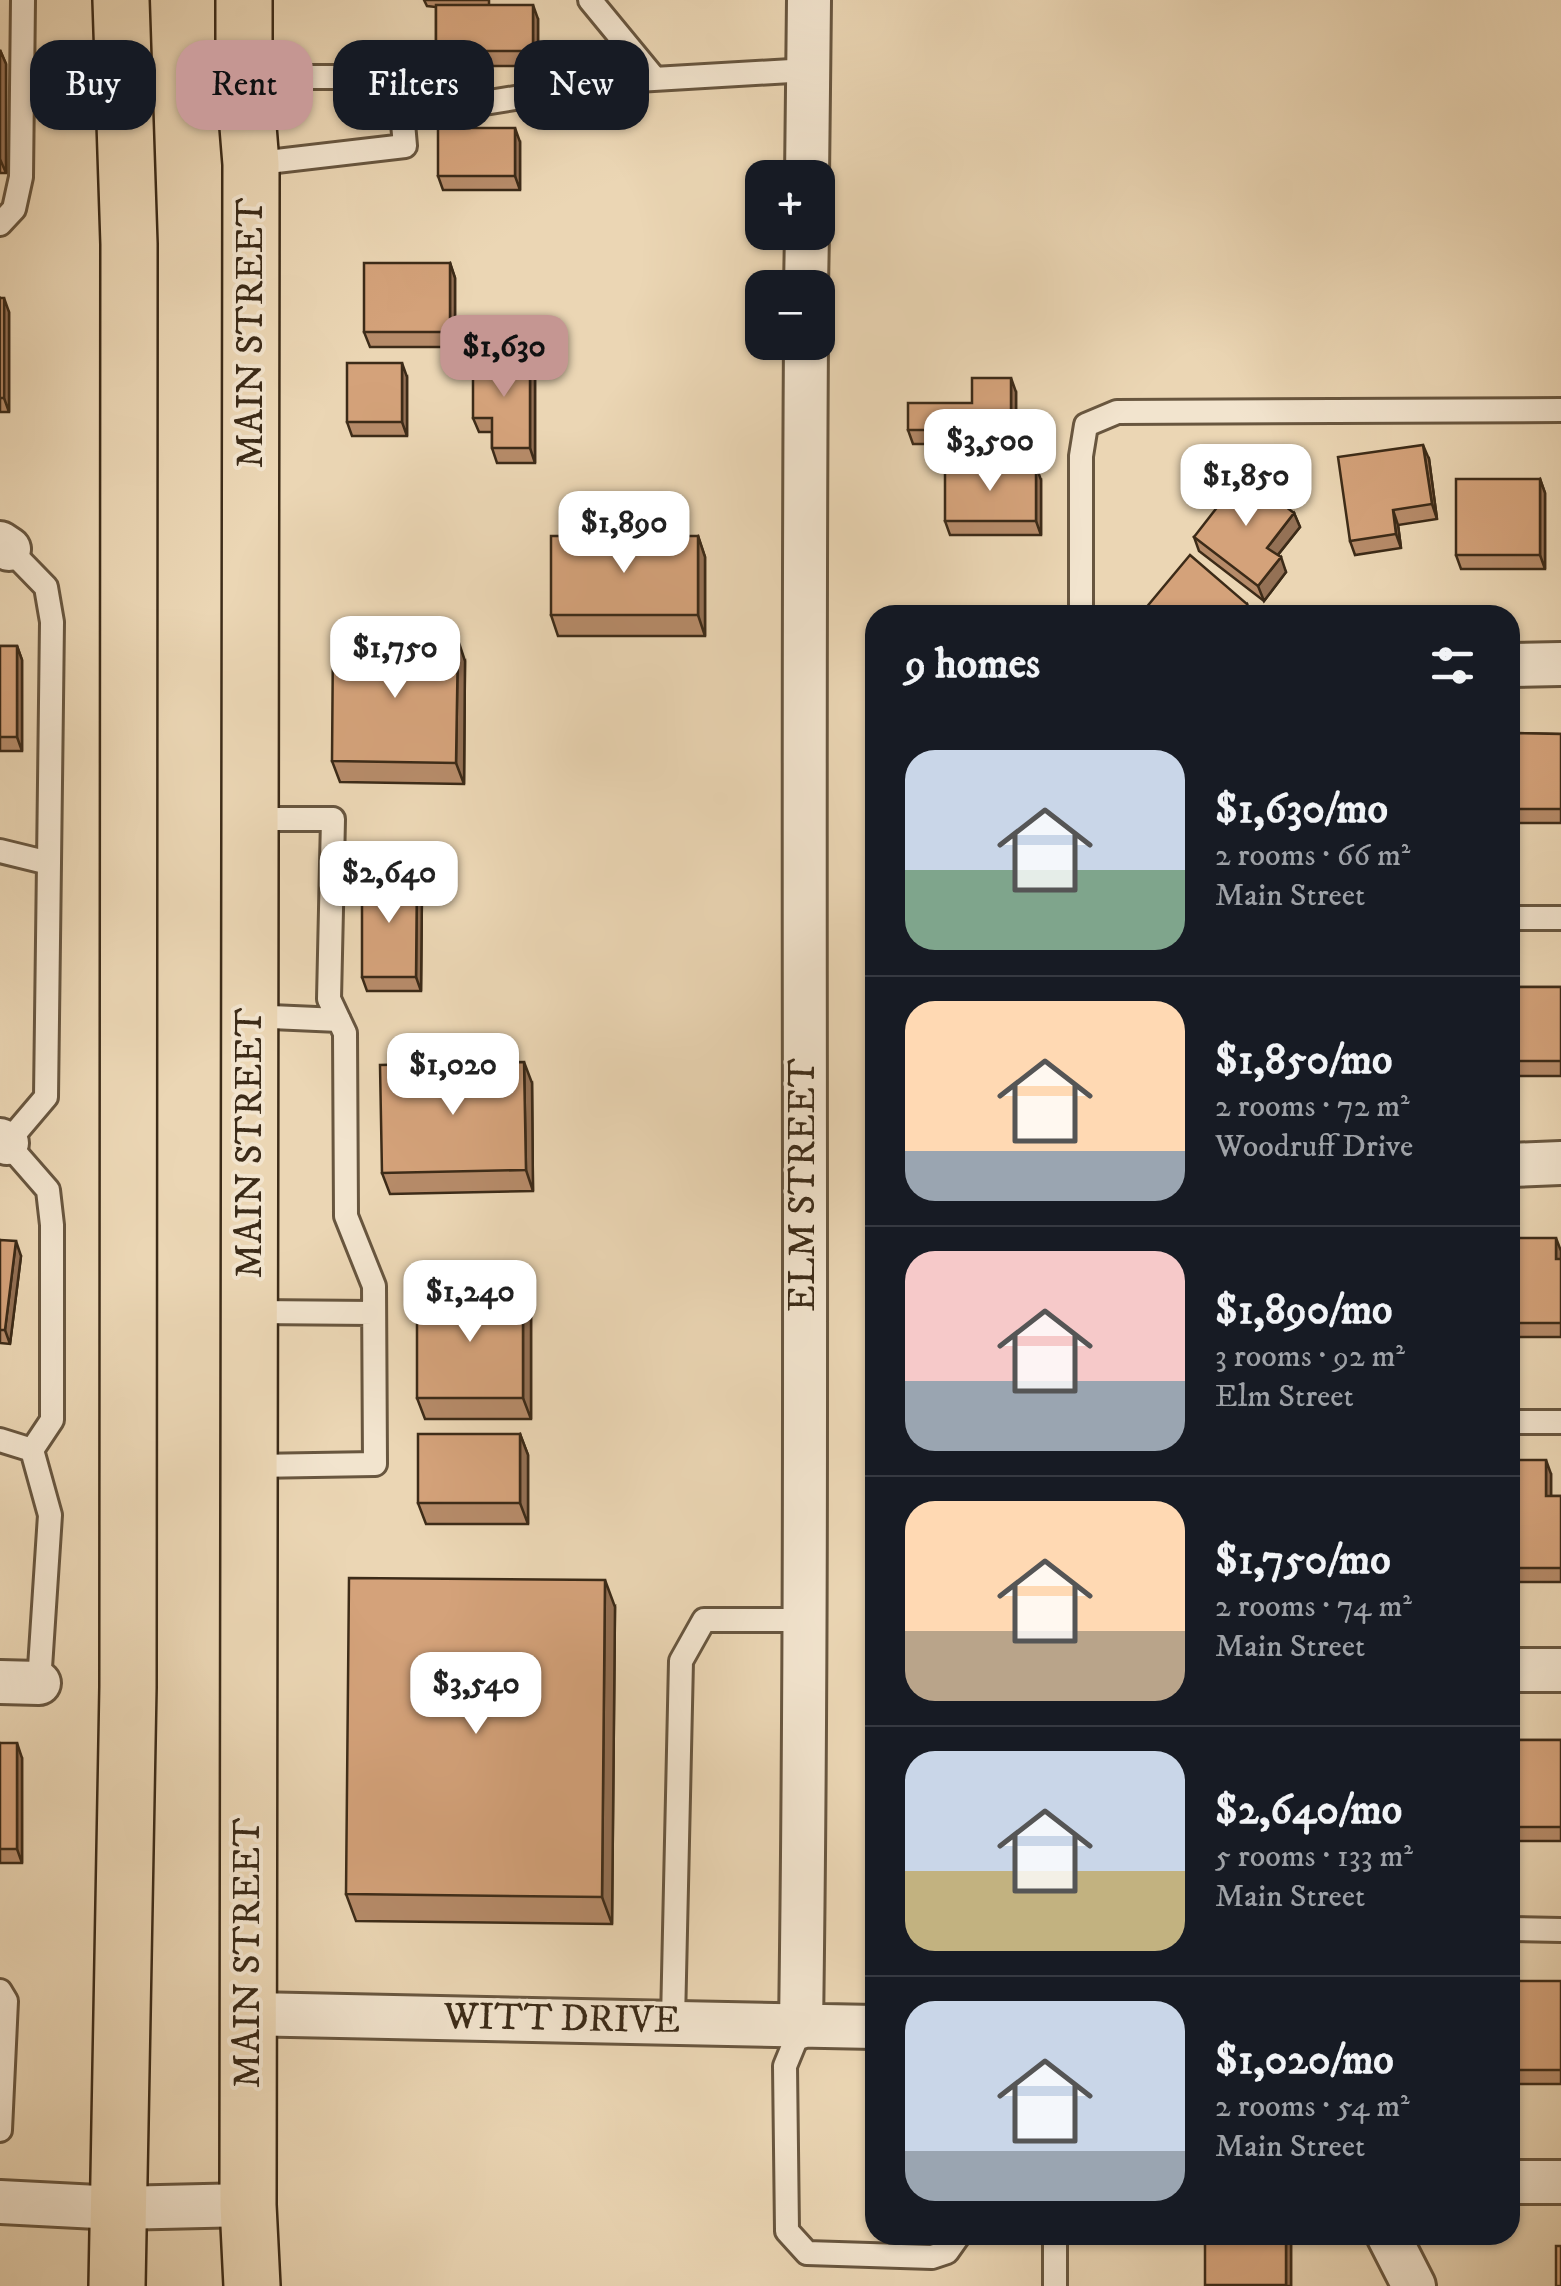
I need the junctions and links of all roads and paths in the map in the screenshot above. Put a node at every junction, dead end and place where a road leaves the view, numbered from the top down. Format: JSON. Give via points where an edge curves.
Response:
{"nodes":[{"id":1,"x":23,"y":0,"type":"edge"},
{"id":2,"x":121,"y":0,"type":"edge"},
{"id":3,"x":244,"y":0,"type":"edge"},
{"id":4,"x":590,"y":0,"type":"edge"},
{"id":5,"x":809,"y":0,"type":"edge"},
{"id":6,"x":244,"y":40,"type":"edge"},
{"id":7,"x":808,"y":70,"type":"junction"},
{"id":8,"x":655,"y":79,"type":"junction"},
{"id":9,"x":494,"y":103,"type":"edge"},
{"id":10,"x":248,"y":130,"type":"edge"},
{"id":11,"x":404,"y":130,"type":"edge"},
{"id":12,"x":807,"y":160,"type":"edge"},
{"id":13,"x":251,"y":164,"type":"junction"},
{"id":14,"x":0,"y":224,"type":"edge"},
{"id":15,"x":806,"y":360,"type":"edge"},
{"id":16,"x":1561,"y":410,"type":"edge"},
{"id":17,"x":4,"y":546,"type":"edge"},
{"id":18,"x":1081,"y":605,"type":"edge"},
{"id":19,"x":1561,"y":664,"type":"edge"},
{"id":20,"x":1520,"y":665,"type":"edge"},
{"id":21,"x":250,"y":819,"type":"junction"},
{"id":22,"x":0,"y":852,"type":"edge"},
{"id":23,"x":49,"y":863,"type":"junction"},
{"id":24,"x":1520,"y":918,"type":"edge"},
{"id":25,"x":1561,"y":918,"type":"edge"},
{"id":26,"x":250,"y":1016,"type":"junction"},
{"id":27,"x":339,"y":1020,"type":"junction"},
{"id":28,"x":4,"y":1141,"type":"edge"},
{"id":29,"x":1561,"y":1163,"type":"edge"},
{"id":30,"x":1520,"y":1165,"type":"edge"},
{"id":31,"x":249,"y":1312,"type":"junction"},
{"id":32,"x":374,"y":1313,"type":"junction"},
{"id":33,"x":1520,"y":1422,"type":"edge"},
{"id":34,"x":1561,"y":1422,"type":"edge"},
{"id":35,"x":0,"y":1440,"type":"edge"},
{"id":36,"x":32,"y":1450,"type":"junction"},
{"id":37,"x":249,"y":1466,"type":"junction"},
{"id":38,"x":807,"y":1620,"type":"junction"},
{"id":39,"x":1520,"y":1670,"type":"edge"},
{"id":40,"x":1561,"y":1670,"type":"edge"},
{"id":41,"x":19,"y":1682,"type":"edge"},
{"id":42,"x":1520,"y":1929,"type":"edge"},
{"id":43,"x":1561,"y":1930,"type":"edge"},
{"id":44,"x":0,"y":1992,"type":"edge"},
{"id":45,"x":248,"y":2014,"type":"junction"},
{"id":46,"x":673,"y":2021,"type":"junction"},
{"id":47,"x":802,"y":2027,"type":"junction"},
{"id":48,"x":865,"y":2027,"type":"edge"},
{"id":49,"x":0,"y":2130,"type":"edge"},
{"id":50,"x":1520,"y":2182,"type":"edge"},
{"id":51,"x":1561,"y":2182,"type":"edge"},
{"id":52,"x":0,"y":2202,"type":"edge"},
{"id":53,"x":248,"y":2205,"type":"junction"},
{"id":54,"x":117,"y":2208,"type":"junction"},
{"id":55,"x":952,"y":2245,"type":"edge"},
{"id":56,"x":1055,"y":2245,"type":"edge"},
{"id":57,"x":1393,"y":2245,"type":"edge"},
{"id":58,"x":116,"y":2286,"type":"edge"},
{"id":59,"x":252,"y":2286,"type":"edge"},
{"id":60,"x":1055,"y":2286,"type":"edge"},
{"id":61,"x":1414,"y":2286,"type":"edge"}],
"edges":[{"from":1,"to":14,"type":"lane","via":[[21,176],[14,210]]},
{"from":2,"to":54,"type":"main road","via":[[129,244],[128,1688]]},
{"from":3,"to":6,"type":"main road","name":"MAIN STREET"},
{"from":4,"to":8,"type":"lane"},
{"from":5,"to":7,"type":"street"},
{"from":7,"to":8,"type":"lane"},
{"from":7,"to":12,"type":"street"},
{"from":8,"to":9,"type":"lane"},
{"from":10,"to":13,"type":"main road","name":"MAIN STREET"},
{"from":11,"to":13,"type":"lane","via":[[405,146]]},
{"from":13,"to":21,"type":"main road","name":"MAIN STREET"},
{"from":15,"to":38,"type":"street","name":"ELM STREET"},
{"from":16,"to":18,"type":"lane","via":[[1117,412],[1086,425]]},
{"from":17,"to":23,"type":"lane","via":[[46,587],[52,622]]},
{"from":19,"to":20,"type":"street"},
{"from":21,"to":26,"type":"main road","name":"MAIN STREET"},
{"from":21,"to":27,"type":"lane","via":[[333,819],[330,999]]},
{"from":22,"to":23,"type":"lane"},
{"from":23,"to":28,"type":"lane","via":[[46,1097]]},
{"from":24,"to":25,"type":"lane"},
{"from":26,"to":27,"type":"lane"},
{"from":26,"to":31,"type":"main road","name":"MAIN STREET"},
{"from":27,"to":32,"type":"lane","via":[[345,1033],[346,1216],[374,1286]]},
{"from":28,"to":36,"type":"lane","via":[[48,1190],[52,1225],[52,1420]]},
{"from":29,"to":30,"type":"street"},
{"from":31,"to":32,"type":"lane"},
{"from":31,"to":37,"type":"main road","name":"MAIN STREET"},
{"from":32,"to":37,"type":"lane","via":[[374,1464]]},
{"from":33,"to":34,"type":"lane"},
{"from":35,"to":36,"type":"lane"},
{"from":36,"to":41,"type":"lane","via":[[50,1515]]},
{"from":37,"to":45,"type":"main road","name":"MAIN STREET"},
{"from":38,"to":46,"type":"lane","via":[[704,1620],[681,1661]]},
{"from":38,"to":47,"type":"street","name":"ELM STREET"},
{"from":39,"to":40,"type":"street"},
{"from":42,"to":43,"type":"lane"},
{"from":44,"to":49,"type":"lane","via":[[6,2001]]},
{"from":45,"to":46,"type":"street","name":"WITT DRIVE"},
{"from":45,"to":53,"type":"main road","name":"MAIN STREET"},
{"from":46,"to":47,"type":"street","name":"WITT DRIVE"},
{"from":47,"to":48,"type":"street","name":"WITT DRIVE"},
{"from":47,"to":55,"type":"lane","via":[[785,2066],[787,2232],[808,2253],[932,2257]]},
{"from":50,"to":51,"type":"street"},
{"from":52,"to":54,"type":"street"},
{"from":53,"to":54,"type":"street"},
{"from":53,"to":59,"type":"main road","name":"MAIN STREET"},
{"from":54,"to":58,"type":"main road"},
{"from":56,"to":60,"type":"lane"},
{"from":57,"to":61,"type":"street"}]}
